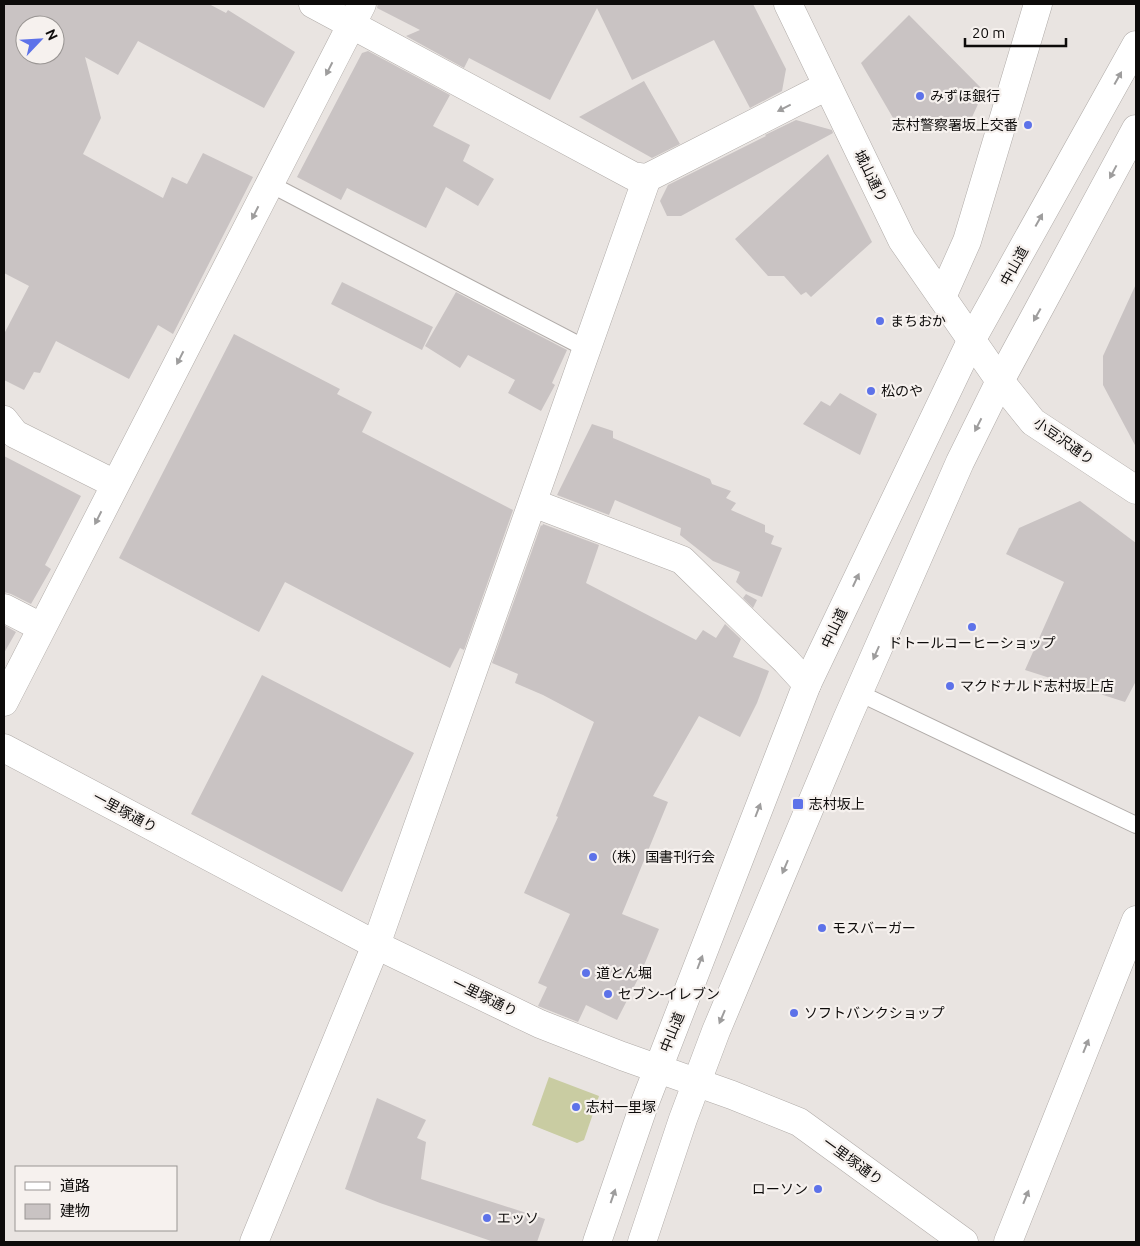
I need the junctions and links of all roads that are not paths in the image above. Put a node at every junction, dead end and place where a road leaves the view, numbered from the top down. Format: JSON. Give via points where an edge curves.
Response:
{"nodes":[{"id":1,"x":313,"y":4,"type":"edge"},
{"id":2,"x":788,"y":4,"type":"edge"},
{"id":3,"x":1038,"y":4,"type":"edge"},
{"id":4,"x":356,"y":14,"type":"edge"},
{"id":5,"x":1136,"y":44,"type":"edge"},
{"id":6,"x":827,"y":86,"type":"junction"},
{"id":7,"x":1136,"y":128,"type":"edge"},
{"id":8,"x":647,"y":178,"type":"junction"},
{"id":9,"x":270,"y":184,"type":"junction"},
{"id":10,"x":942,"y":297,"type":"junction"},
{"id":11,"x":972,"y":339,"type":"junction"},
{"id":12,"x":587,"y":349,"type":"junction"},
{"id":13,"x":1000,"y":381,"type":"junction"},
{"id":14,"x":4,"y":420,"type":"edge"},
{"id":15,"x":115,"y":484,"type":"junction"},
{"id":16,"x":1136,"y":490,"type":"edge"},
{"id":17,"x":533,"y":503,"type":"junction"},
{"id":18,"x":4,"y":608,"type":"edge"},
{"id":19,"x":41,"y":627,"type":"junction"},
{"id":20,"x":807,"y":684,"type":"junction"},
{"id":21,"x":859,"y":693,"type":"junction"},
{"id":22,"x":4,"y":702,"type":"edge"},
{"id":23,"x":4,"y":748,"type":"edge"},
{"id":24,"x":1136,"y":825,"type":"edge"},
{"id":25,"x":1136,"y":920,"type":"edge"},
{"id":26,"x":376,"y":945,"type":"junction"},
{"id":27,"x":658,"y":1068,"type":"junction"},
{"id":28,"x":697,"y":1082,"type":"junction"},
{"id":29,"x":254,"y":1242,"type":"edge"},
{"id":30,"x":598,"y":1242,"type":"edge"},
{"id":31,"x":642,"y":1242,"type":"edge"},
{"id":32,"x":964,"y":1242,"type":"edge"},
{"id":33,"x":1008,"y":1242,"type":"edge"}],
"edges":[{"from":1,"to":4,"type":"main road"},
{"from":2,"to":6,"type":"main road","name":"城山通り"},
{"from":3,"to":10,"type":"main road","via":[[967,241]]},
{"from":4,"to":8,"type":"main road","via":[[633,176]]},
{"from":4,"to":9,"type":"main road","one_way":true},
{"from":11,"to":5,"type":"main road","name":"中山道","one_way":true},
{"from":6,"to":8,"type":"main road","one_way":true},
{"from":6,"to":10,"type":"main road","name":"城山通り","via":[[902,240]]},
{"from":7,"to":13,"type":"main road","one_way":true},
{"from":8,"to":12,"type":"main road"},
{"from":9,"to":12,"type":"lane"},
{"from":9,"to":15,"type":"main road","one_way":true},
{"from":10,"to":11,"type":"main road","name":"城山通り"},
{"from":11,"to":13,"type":"main road","name":"小豆沢通り"},
{"from":20,"to":11,"type":"main road","name":"中山道","one_way":true},
{"from":12,"to":17,"type":"main road"},
{"from":13,"to":16,"type":"main road","name":"小豆沢通り","via":[[1033,422]]},
{"from":13,"to":21,"type":"main road","one_way":true,"via":[[960,462]]},
{"from":14,"to":15,"type":"main road","via":[[15,434]]},
{"from":15,"to":19,"type":"main road","one_way":true},
{"from":17,"to":20,"type":"main road","via":[[682,560]]},
{"from":17,"to":26,"type":"main road"},
{"from":18,"to":19,"type":"main road"},
{"from":19,"to":22,"type":"main road"},
{"from":27,"to":20,"type":"main road","name":"中山道","one_way":true},
{"from":21,"to":24,"type":"lane"},
{"from":21,"to":28,"type":"main road","one_way":true},
{"from":23,"to":26,"type":"main road","name":"一里塚通り"},
{"from":33,"to":25,"type":"main road","one_way":true},
{"from":26,"to":27,"type":"main road","name":"一里塚通り","via":[[540,1024]]},
{"from":26,"to":29,"type":"main road"},
{"from":27,"to":28,"type":"main road","name":"一里塚通り"},
{"from":30,"to":27,"type":"main road","name":"中山道","one_way":true},
{"from":28,"to":31,"type":"main road"},
{"from":28,"to":32,"type":"main road","name":"一里塚通り","via":[[799,1122]]}]}
